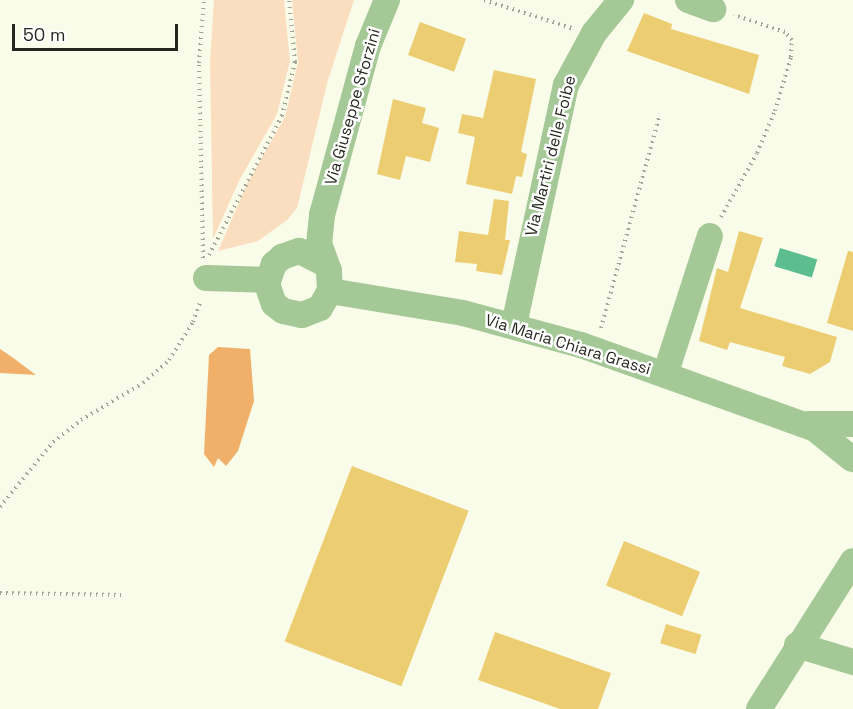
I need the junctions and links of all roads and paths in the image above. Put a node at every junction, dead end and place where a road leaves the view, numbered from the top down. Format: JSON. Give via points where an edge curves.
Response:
{"nodes":[{"id":1,"x":204,"y":0,"type":"edge"},
{"id":2,"x":387,"y":0,"type":"edge"},
{"id":3,"x":484,"y":0,"type":"edge"},
{"id":4,"x":621,"y":0,"type":"edge"},
{"id":5,"x":688,"y":0,"type":"edge"},
{"id":6,"x":713,"y":9,"type":"joint"},
{"id":7,"x":594,"y":33,"type":"junction"},
{"id":8,"x":660,"y":114,"type":"dead end"},
{"id":9,"x":322,"y":215,"type":"junction"},
{"id":10,"x":710,"y":236,"type":"joint"},
{"id":11,"x":290,"y":253,"type":"junction"},
{"id":12,"x":323,"y":263,"type":"junction"},
{"id":13,"x":205,"y":271,"type":"joint"},
{"id":14,"x":268,"y":280,"type":"junction"},
{"id":15,"x":330,"y":291,"type":"junction"},
{"id":16,"x":514,"y":325,"type":"junction"},
{"id":17,"x":594,"y":350,"type":"junction"},
{"id":18,"x":665,"y":375,"type":"junction"},
{"id":19,"x":800,"y":423,"type":"junction"},
{"id":20,"x":853,"y":424,"type":"edge"},
{"id":21,"x":853,"y":436,"type":"edge"},
{"id":22,"x":853,"y":460,"type":"edge"},
{"id":23,"x":853,"y":561,"type":"edge"},
{"id":24,"x":0,"y":593,"type":"edge"},
{"id":25,"x":121,"y":595,"type":"dead end"},
{"id":26,"x":797,"y":645,"type":"junction"},
{"id":27,"x":853,"y":662,"type":"edge"},
{"id":28,"x":759,"y":709,"type":"edge"}],
"edges":[{"from":1,"to":13,"type":"path","via":[[199,63]]},
{"from":2,"to":9,"type":"street","name":"Via Giuseppe Sforzini","via":[[368,46]]},
{"from":3,"to":7,"type":"path"},
{"from":4,"to":7,"type":"street","name":"Via Martiri delle Foibe"},
{"from":5,"to":6,"type":"street"},
{"from":6,"to":10,"type":"path","via":[[778,28],[792,40],[775,111],[757,153]]},
{"from":7,"to":16,"type":"street","name":"Via Martiri delle Foibe","via":[[573,67],[564,93]]},
{"from":8,"to":17,"type":"path","via":[[620,270]]},
{"from":9,"to":11,"type":"street","name":"Via Giuseppe Sforzini"},
{"from":9,"to":12,"type":"street","name":"Via Giuseppe Sforzini","via":[[319,244]]},
{"from":10,"to":18,"type":"street"},
{"from":11,"to":12,"type":"street","via":[[308,253]]},
{"from":11,"to":14,"type":"street","via":[[274,264]]},
{"from":12,"to":15,"type":"street","via":[[331,281]]},
{"from":13,"to":14,"type":"street"},
{"from":14,"to":15,"type":"street","via":[[274,304],[292,315],[320,308]]},
{"from":15,"to":16,"type":"street","name":"Via Maria Chiara Grassi"},
{"from":16,"to":17,"type":"street","name":"Via Maria Chiara Grassi"},
{"from":17,"to":18,"type":"street","name":"Via Maria Chiara Grassi"},
{"from":18,"to":19,"type":"street","name":"Via Maria Chiara Grassi"},
{"from":19,"to":20,"type":"street","name":"Via Maria Chiara Grassi"},
{"from":19,"to":22,"type":"street","name":"Via Maria Chiara Grassi","via":[[829,437]]},
{"from":21,"to":22,"type":"street"},
{"from":23,"to":26,"type":"street"},
{"from":24,"to":25,"type":"path"},
{"from":26,"to":27,"type":"street"},
{"from":26,"to":28,"type":"street"}]}
